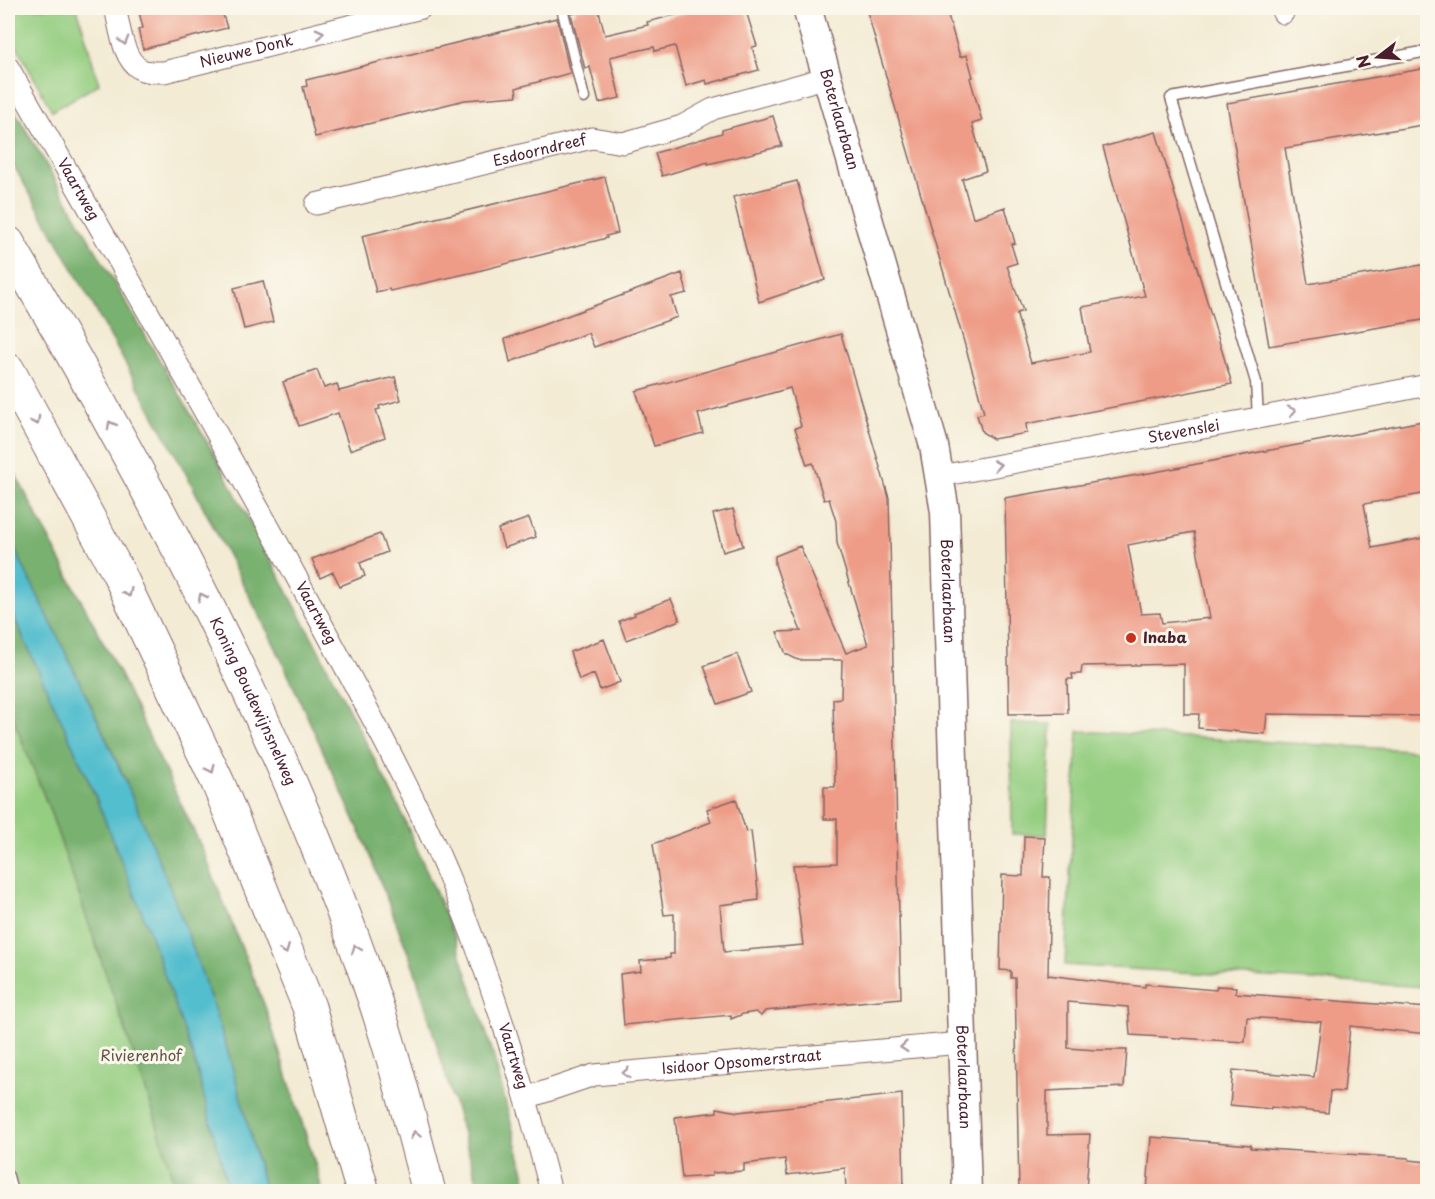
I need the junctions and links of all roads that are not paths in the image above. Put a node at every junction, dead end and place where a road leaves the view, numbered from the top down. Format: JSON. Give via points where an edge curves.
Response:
{"nodes":[{"id":1,"x":115,"y":8,"type":"edge"},
{"id":2,"x":418,"y":8,"type":"edge"},
{"id":3,"x":562,"y":8,"type":"edge"},
{"id":4,"x":807,"y":8,"type":"edge"},
{"id":5,"x":1428,"y":51,"type":"edge"},
{"id":6,"x":8,"y":66,"type":"edge"},
{"id":7,"x":828,"y":77,"type":"junction"},
{"id":8,"x":584,"y":98,"type":"dead end"},
{"id":9,"x":316,"y":204,"type":"dead end"},
{"id":10,"x":8,"y":243,"type":"edge"},
{"id":11,"x":8,"y":370,"type":"edge"},
{"id":12,"x":1428,"y":385,"type":"edge"},
{"id":13,"x":1258,"y":418,"type":"junction"},
{"id":14,"x":940,"y":476,"type":"junction"},
{"id":15,"x":963,"y":1043,"type":"junction"},
{"id":16,"x":526,"y":1098,"type":"junction"},
{"id":17,"x":8,"y":1176,"type":"edge"},
{"id":18,"x":12,"y":1191,"type":"edge"},
{"id":19,"x":363,"y":1191,"type":"edge"},
{"id":20,"x":429,"y":1191,"type":"edge"},
{"id":21,"x":551,"y":1191,"type":"edge"},
{"id":22,"x":967,"y":1191,"type":"edge"}],
"edges":[{"from":1,"to":2,"type":"street","name":"Nieuwe Donk","one_way":true,"via":[[131,60],[141,70],[153,73]]},
{"from":3,"to":8,"type":"lane"},
{"from":4,"to":7,"type":"main road","name":"Boterlaarbaan"},
{"from":5,"to":13,"type":"lane","via":[[1171,98],[1256,382]]},
{"from":6,"to":16,"type":"street","name":"Vaartweg","via":[[230,453],[420,812],[485,967]]},
{"from":7,"to":9,"type":"street","name":"Esdoorndreef","via":[[713,109],[682,126],[623,143],[592,138]]},
{"from":7,"to":14,"type":"main road","name":"Boterlaarbaan"},
{"from":20,"to":10,"type":"highway","name":"Koning Boudewijnsnelweg","one_way":true,"via":[[373,995],[267,729],[178,547]]},
{"from":11,"to":19,"type":"highway","one_way":true,"via":[[118,572],[218,783],[309,1007]]},
{"from":13,"to":12,"type":"street","name":"Stevenslei","one_way":true},
{"from":14,"to":13,"type":"street","name":"Stevenslei","one_way":true},
{"from":14,"to":15,"type":"main road","name":"Boterlaarbaan","via":[[947,544]]},
{"from":15,"to":16,"type":"street","name":"Isidoor Opsomerstraat","one_way":true,"via":[[594,1076]]},
{"from":15,"to":22,"type":"main road","name":"Boterlaarbaan"},
{"from":16,"to":21,"type":"street","name":"Vaartweg"},
{"from":17,"to":18,"type":"lane"}]}
